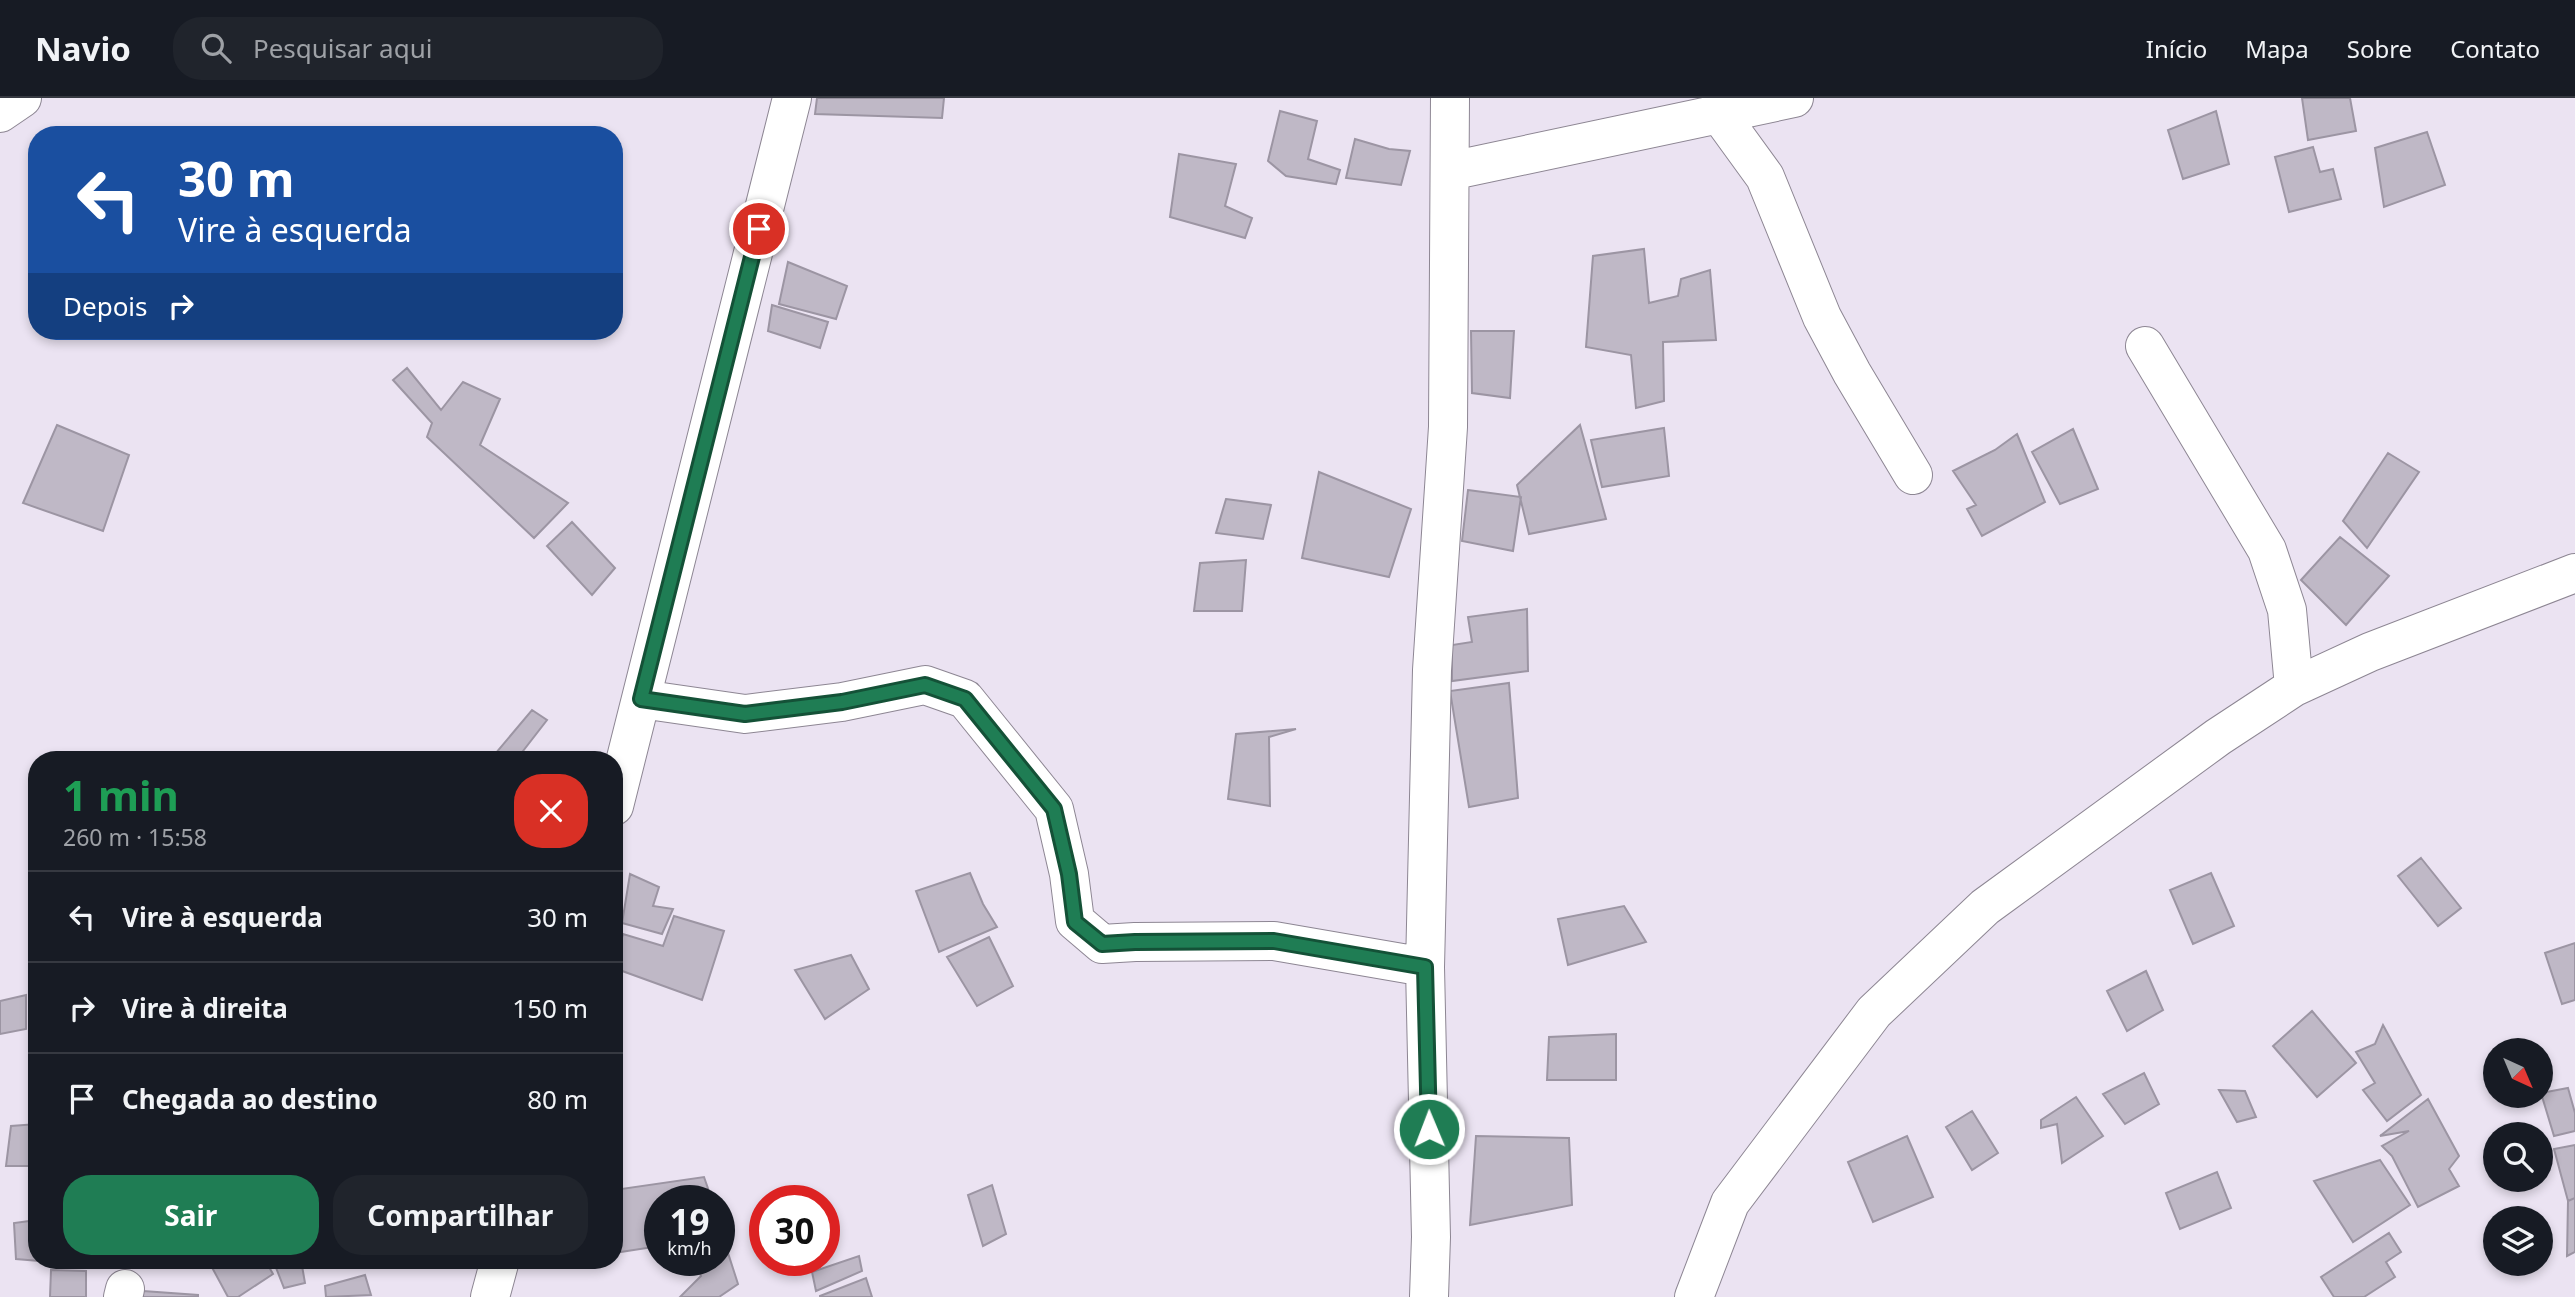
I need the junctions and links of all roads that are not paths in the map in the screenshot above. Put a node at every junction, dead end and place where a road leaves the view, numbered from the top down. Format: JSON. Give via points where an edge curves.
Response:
{"nodes":[{"id":1,"x":22,"y":98,"type":"edge"},
{"id":2,"x":792,"y":98,"type":"edge"},
{"id":3,"x":1450,"y":98,"type":"edge"},
{"id":4,"x":1794,"y":98,"type":"edge"},
{"id":5,"x":0,"y":113,"type":"edge"},
{"id":6,"x":1720,"y":115,"type":"junction"},
{"id":7,"x":1450,"y":171,"type":"junction"},
{"id":8,"x":2145,"y":346,"type":"dead end"},
{"id":9,"x":1913,"y":475,"type":"dead end"},
{"id":10,"x":2575,"y":572,"type":"edge"},
{"id":11,"x":2294,"y":687,"type":"junction"},
{"id":12,"x":641,"y":699,"type":"junction"},
{"id":13,"x":623,"y":770,"type":"edge"},
{"id":14,"x":1425,"y":967,"type":"junction"},
{"id":15,"x":498,"y":1269,"type":"edge"},
{"id":16,"x":491,"y":1297,"type":"edge"},
{"id":17,"x":1429,"y":1297,"type":"edge"},
{"id":18,"x":1694,"y":1297,"type":"edge"}],
"edges":[{"from":1,"to":5,"type":"street"},
{"from":2,"to":12,"type":"street"},
{"from":3,"to":7,"type":"street"},
{"from":4,"to":6,"type":"street"},
{"from":6,"to":7,"type":"street"},
{"from":6,"to":9,"type":"street","via":[[1765,177],[1822,317]]},
{"from":7,"to":14,"type":"street","via":[[1448,427],[1432,670]]},
{"from":8,"to":11,"type":"street","via":[[2267,550],[2287,610]]},
{"from":10,"to":11,"type":"street","via":[[2370,652]]},
{"from":11,"to":18,"type":"street","via":[[1985,907],[1874,1012],[1730,1203]]},
{"from":12,"to":13,"type":"street"},
{"from":12,"to":14,"type":"street","via":[[745,714],[842,702],[925,685],[965,699],[1054,809],[1075,922],[1102,944],[1274,941]]},
{"from":14,"to":17,"type":"street"},
{"from":15,"to":16,"type":"street"}]}
